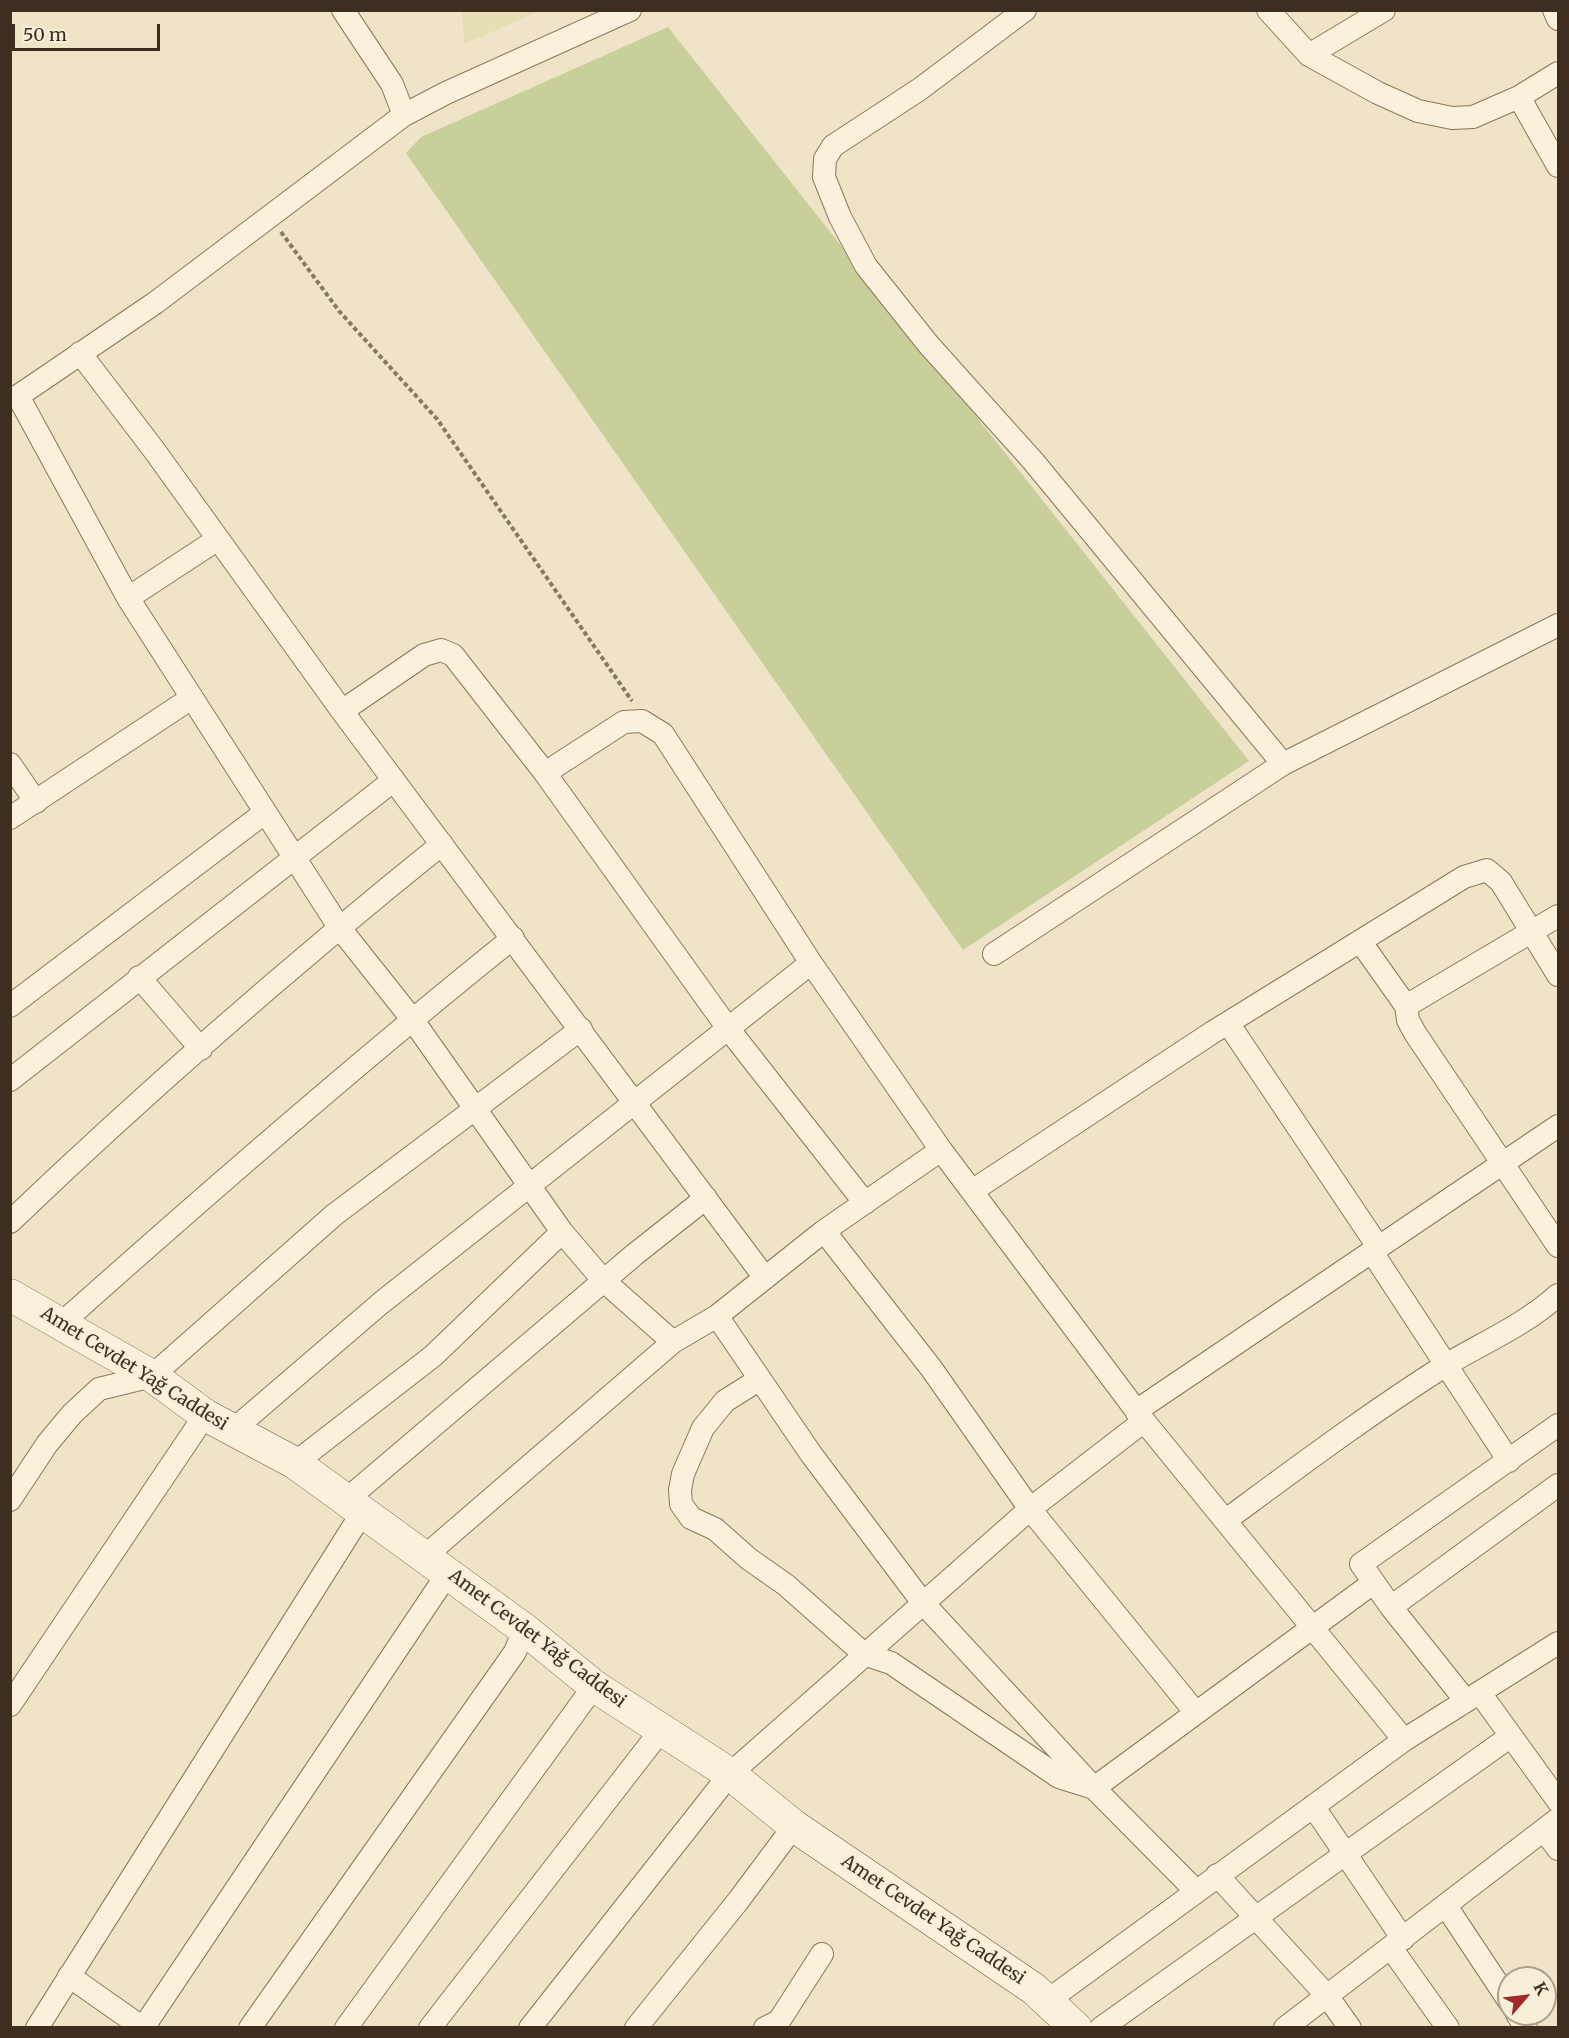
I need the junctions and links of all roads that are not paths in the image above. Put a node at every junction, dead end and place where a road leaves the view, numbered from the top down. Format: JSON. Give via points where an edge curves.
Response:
{"nodes":[{"id":1,"x":343,"y":10,"type":"edge"},
{"id":2,"x":630,"y":10,"type":"edge"},
{"id":3,"x":1025,"y":10,"type":"edge"},
{"id":4,"x":1268,"y":10,"type":"edge"},
{"id":5,"x":1384,"y":10,"type":"edge"},
{"id":6,"x":1554,"y":10,"type":"edge"},
{"id":7,"x":1558,"y":19,"type":"edge"},
{"id":8,"x":1309,"y":56,"type":"junction"},
{"id":9,"x":1558,"y":73,"type":"edge"},
{"id":10,"x":1519,"y":97,"type":"junction"},
{"id":11,"x":404,"y":115,"type":"junction"},
{"id":12,"x":1558,"y":166,"type":"edge"},
{"id":13,"x":80,"y":353,"type":"junction"},
{"id":14,"x":218,"y":539,"type":"junction"},
{"id":15,"x":128,"y":598,"type":"junction"},
{"id":16,"x":1558,"y":625,"type":"edge"},
{"id":17,"x":190,"y":699,"type":"junction"},
{"id":18,"x":342,"y":711,"type":"junction"},
{"id":19,"x":10,"y":764,"type":"edge"},
{"id":20,"x":1283,"y":764,"type":"junction"},
{"id":21,"x":544,"y":773,"type":"junction"},
{"id":22,"x":394,"y":780,"type":"junction"},
{"id":23,"x":36,"y":802,"type":"junction"},
{"id":24,"x":263,"y":814,"type":"junction"},
{"id":25,"x":10,"y":818,"type":"edge"},
{"id":26,"x":442,"y":844,"type":"junction"},
{"id":27,"x":295,"y":860,"type":"junction"},
{"id":28,"x":1558,"y":916,"type":"edge"},
{"id":29,"x":339,"y":927,"type":"junction"},
{"id":30,"x":1532,"y":931,"type":"junction"},
{"id":31,"x":513,"y":938,"type":"junction"},
{"id":32,"x":1360,"y":941,"type":"junction"},
{"id":33,"x":994,"y":954,"type":"dead end"},
{"id":34,"x":811,"y":963,"type":"junction"},
{"id":35,"x":1558,"y":975,"type":"edge"},
{"id":36,"x":139,"y":977,"type":"junction"},
{"id":37,"x":10,"y":1006,"type":"edge"},
{"id":38,"x":1406,"y":1006,"type":"junction"},
{"id":39,"x":412,"y":1019,"type":"junction"},
{"id":40,"x":1228,"y":1023,"type":"junction"},
{"id":41,"x":727,"y":1027,"type":"junction"},
{"id":42,"x":580,"y":1029,"type":"junction"},
{"id":43,"x":201,"y":1049,"type":"junction"},
{"id":44,"x":10,"y":1080,"type":"edge"},
{"id":45,"x":636,"y":1104,"type":"junction"},
{"id":46,"x":477,"y":1110,"type":"junction"},
{"id":47,"x":1558,"y":1126,"type":"edge"},
{"id":48,"x":941,"y":1149,"type":"junction"},
{"id":49,"x":1505,"y":1163,"type":"junction"},
{"id":50,"x":531,"y":1186,"type":"junction"},
{"id":51,"x":972,"y":1191,"type":"junction"},
{"id":52,"x":706,"y":1198,"type":"junction"},
{"id":53,"x":865,"y":1203,"type":"junction"},
{"id":54,"x":10,"y":1222,"type":"edge"},
{"id":55,"x":824,"y":1231,"type":"junction"},
{"id":56,"x":562,"y":1232,"type":"junction"},
{"id":57,"x":1558,"y":1246,"type":"edge"},
{"id":58,"x":1376,"y":1250,"type":"junction"},
{"id":59,"x":765,"y":1278,"type":"junction"},
{"id":60,"x":604,"y":1281,"type":"junction"},
{"id":61,"x":10,"y":1295,"type":"edge"},
{"id":62,"x":1558,"y":1295,"type":"edge"},
{"id":63,"x":717,"y":1316,"type":"junction"},
{"id":64,"x":62,"y":1323,"type":"junction"},
{"id":65,"x":673,"y":1342,"type":"junction"},
{"id":66,"x":1446,"y":1365,"type":"junction"},
{"id":67,"x":152,"y":1376,"type":"junction"},
{"id":68,"x":760,"y":1379,"type":"junction"},
{"id":69,"x":205,"y":1415,"type":"junction"},
{"id":70,"x":1140,"y":1416,"type":"junction"},
{"id":71,"x":1558,"y":1425,"type":"edge"},
{"id":72,"x":233,"y":1430,"type":"junction"},
{"id":73,"x":1509,"y":1461,"type":"junction"},
{"id":74,"x":295,"y":1463,"type":"junction"},
{"id":75,"x":1558,"y":1485,"type":"edge"},
{"id":76,"x":10,"y":1500,"type":"edge"},
{"id":77,"x":354,"y":1506,"type":"junction"},
{"id":78,"x":1030,"y":1509,"type":"junction"},
{"id":79,"x":1226,"y":1520,"type":"junction"},
{"id":80,"x":436,"y":1564,"type":"junction"},
{"id":81,"x":1372,"y":1583,"type":"junction"},
{"id":82,"x":923,"y":1603,"type":"junction"},
{"id":83,"x":1391,"y":1607,"type":"junction"},
{"id":84,"x":1312,"y":1626,"type":"junction"},
{"id":85,"x":524,"y":1629,"type":"junction"},
{"id":86,"x":1558,"y":1643,"type":"edge"},
{"id":87,"x":864,"y":1654,"type":"junction"},
{"id":88,"x":594,"y":1686,"type":"junction"},
{"id":89,"x":1473,"y":1697,"type":"junction"},
{"id":90,"x":10,"y":1705,"type":"edge"},
{"id":91,"x":1196,"y":1713,"type":"junction"},
{"id":92,"x":662,"y":1729,"type":"junction"},
{"id":93,"x":1511,"y":1736,"type":"junction"},
{"id":94,"x":1404,"y":1740,"type":"junction"},
{"id":95,"x":730,"y":1774,"type":"junction"},
{"id":96,"x":1094,"y":1788,"type":"junction"},
{"id":97,"x":1558,"y":1801,"type":"edge"},
{"id":98,"x":1313,"y":1806,"type":"junction"},
{"id":99,"x":1551,"y":1825,"type":"edge"},
{"id":100,"x":794,"y":1826,"type":"junction"},
{"id":101,"x":1558,"y":1849,"type":"edge"},
{"id":102,"x":1344,"y":1852,"type":"junction"},
{"id":103,"x":1217,"y":1875,"type":"junction"},
{"id":104,"x":1196,"y":1891,"type":"junction"},
{"id":105,"x":1446,"y":1906,"type":"junction"},
{"id":106,"x":1257,"y":1918,"type":"junction"},
{"id":107,"x":1397,"y":1944,"type":"junction"},
{"id":108,"x":822,"y":1954,"type":"dead end"},
{"id":109,"x":69,"y":1976,"type":"junction"},
{"id":110,"x":1497,"y":1983,"type":"edge"},
{"id":111,"x":1328,"y":1997,"type":"junction"},
{"id":112,"x":1047,"y":2001,"type":"junction"},
{"id":113,"x":37,"y":2028,"type":"edge"},
{"id":114,"x":143,"y":2028,"type":"edge"},
{"id":115,"x":250,"y":2028,"type":"edge"},
{"id":116,"x":346,"y":2028,"type":"edge"},
{"id":117,"x":430,"y":2028,"type":"edge"},
{"id":118,"x":530,"y":2028,"type":"edge"},
{"id":119,"x":636,"y":2028,"type":"edge"},
{"id":120,"x":765,"y":2028,"type":"edge"},
{"id":121,"x":1076,"y":2028,"type":"edge"},
{"id":122,"x":1101,"y":2028,"type":"edge"},
{"id":123,"x":1285,"y":2028,"type":"edge"},
{"id":124,"x":1350,"y":2028,"type":"edge"},
{"id":125,"x":1448,"y":2028,"type":"edge"}],
"edges":[{"from":1,"to":11,"type":"street","via":[[392,84]]},
{"from":2,"to":11,"type":"street"},
{"from":3,"to":20,"type":"street","via":[[920,89],[833,146],[825,159],[824,177],[866,266]]},
{"from":4,"to":8,"type":"street"},
{"from":5,"to":8,"type":"street"},
{"from":6,"to":7,"type":"street"},
{"from":8,"to":10,"type":"street","via":[[1418,111],[1452,118],[1473,117]]},
{"from":9,"to":10,"type":"street"},
{"from":10,"to":12,"type":"street"},
{"from":11,"to":13,"type":"street","via":[[155,303]]},
{"from":13,"to":14,"type":"street"},
{"from":13,"to":15,"type":"street","via":[[18,396]]},
{"from":14,"to":15,"type":"street"},
{"from":14,"to":18,"type":"street"},
{"from":15,"to":17,"type":"street"},
{"from":16,"to":20,"type":"street"},
{"from":17,"to":23,"type":"street"},
{"from":17,"to":24,"type":"street"},
{"from":18,"to":21,"type":"street","via":[[424,655],[441,650],[453,655]]},
{"from":18,"to":22,"type":"street"},
{"from":19,"to":23,"type":"street"},
{"from":20,"to":33,"type":"street"},
{"from":21,"to":34,"type":"street","via":[[616,726],[633,720],[663,734]]},
{"from":21,"to":41,"type":"street"},
{"from":22,"to":26,"type":"street"},
{"from":22,"to":27,"type":"street"},
{"from":23,"to":25,"type":"street"},
{"from":24,"to":27,"type":"street"},
{"from":24,"to":37,"type":"street"},
{"from":26,"to":29,"type":"street"},
{"from":26,"to":31,"type":"street"},
{"from":27,"to":29,"type":"street"},
{"from":27,"to":36,"type":"street"},
{"from":28,"to":30,"type":"street"},
{"from":29,"to":39,"type":"street"},
{"from":29,"to":43,"type":"street"},
{"from":30,"to":32,"type":"street","via":[[1501,882],[1487,870],[1464,877]]},
{"from":30,"to":35,"type":"street"},
{"from":30,"to":38,"type":"street"},
{"from":31,"to":39,"type":"street"},
{"from":31,"to":42,"type":"street"},
{"from":32,"to":38,"type":"street"},
{"from":32,"to":40,"type":"street"},
{"from":34,"to":41,"type":"street"},
{"from":34,"to":48,"type":"street"},
{"from":36,"to":43,"type":"street"},
{"from":36,"to":44,"type":"street"},
{"from":38,"to":49,"type":"street","via":[[1415,1034]]},
{"from":39,"to":46,"type":"street"},
{"from":39,"to":64,"type":"street","via":[[239,1165]]},
{"from":40,"to":51,"type":"street"},
{"from":40,"to":58,"type":"street"},
{"from":41,"to":45,"type":"street"},
{"from":41,"to":53,"type":"street"},
{"from":42,"to":45,"type":"street"},
{"from":42,"to":46,"type":"street"},
{"from":43,"to":54,"type":"street"},
{"from":45,"to":50,"type":"street"},
{"from":45,"to":52,"type":"street"},
{"from":46,"to":50,"type":"street"},
{"from":46,"to":67,"type":"street","via":[[334,1215]]},
{"from":47,"to":49,"type":"street"},
{"from":48,"to":51,"type":"street"},
{"from":48,"to":53,"type":"street"},
{"from":49,"to":57,"type":"street"},
{"from":49,"to":58,"type":"street"},
{"from":50,"to":56,"type":"street"},
{"from":50,"to":72,"type":"street","via":[[381,1303]]},
{"from":51,"to":70,"type":"street"},
{"from":52,"to":59,"type":"street"},
{"from":52,"to":60,"type":"street"},
{"from":53,"to":55,"type":"street"},
{"from":55,"to":59,"type":"street"},
{"from":55,"to":78,"type":"street","via":[[931,1368]]},
{"from":56,"to":60,"type":"street"},
{"from":56,"to":74,"type":"street","via":[[433,1356]]},
{"from":58,"to":66,"type":"street"},
{"from":58,"to":70,"type":"street"},
{"from":59,"to":63,"type":"street"},
{"from":60,"to":65,"type":"street"},
{"from":60,"to":77,"type":"street"},
{"from":61,"to":64,"type":"street","name":"Amet Cevdet Yağ Caddesi"},
{"from":62,"to":66,"type":"street","via":[[1540,1312]]},
{"from":63,"to":65,"type":"street"},
{"from":63,"to":68,"type":"street"},
{"from":64,"to":67,"type":"street","name":"Amet Cevdet Yağ Caddesi"},
{"from":65,"to":80,"type":"street"},
{"from":66,"to":73,"type":"street"},
{"from":66,"to":79,"type":"street"},
{"from":67,"to":69,"type":"street","name":"Amet Cevdet Yağ Caddesi"},
{"from":67,"to":76,"type":"street","via":[[99,1389],[47,1444]]},
{"from":68,"to":82,"type":"street"},
{"from":68,"to":87,"type":"street","via":[[725,1401],[703,1428],[683,1474],[681,1504],[691,1518],[715,1529]]},
{"from":69,"to":72,"type":"street","name":"Amet Cevdet Yağ Caddesi"},
{"from":69,"to":90,"type":"street"},
{"from":70,"to":78,"type":"street"},
{"from":70,"to":79,"type":"street"},
{"from":71,"to":73,"type":"street"},
{"from":72,"to":74,"type":"street","name":"Amet Cevdet Yağ Caddesi"},
{"from":73,"to":81,"type":"street","via":[[1361,1564]]},
{"from":74,"to":77,"type":"street","name":"Amet Cevdet Yağ Caddesi"},
{"from":75,"to":83,"type":"street"},
{"from":77,"to":80,"type":"street","name":"Amet Cevdet Yağ Caddesi"},
{"from":77,"to":109,"type":"street"},
{"from":78,"to":82,"type":"street"},
{"from":78,"to":91,"type":"street"},
{"from":79,"to":84,"type":"street"},
{"from":80,"to":85,"type":"street","name":"Amet Cevdet Yağ Caddesi"},
{"from":80,"to":114,"type":"street"},
{"from":81,"to":83,"type":"street"},
{"from":81,"to":84,"type":"street"},
{"from":82,"to":87,"type":"street"},
{"from":82,"to":96,"type":"street"},
{"from":83,"to":89,"type":"street"},
{"from":84,"to":91,"type":"street"},
{"from":84,"to":94,"type":"street"},
{"from":85,"to":88,"type":"street","name":"Amet Cevdet Yağ Caddesi"},
{"from":85,"to":115,"type":"street","via":[[515,1652]]},
{"from":86,"to":89,"type":"street"},
{"from":87,"to":95,"type":"street"},
{"from":87,"to":96,"type":"street","via":[[891,1662],[1059,1777]]},
{"from":88,"to":92,"type":"street","name":"Amet Cevdet Yağ Caddesi"},
{"from":88,"to":116,"type":"street"},
{"from":89,"to":93,"type":"street"},
{"from":89,"to":94,"type":"street"},
{"from":91,"to":96,"type":"street"},
{"from":92,"to":95,"type":"street","name":"Amet Cevdet Yağ Caddesi"},
{"from":92,"to":117,"type":"street"},
{"from":93,"to":97,"type":"street"},
{"from":93,"to":102,"type":"street"},
{"from":94,"to":98,"type":"street"},
{"from":95,"to":100,"type":"street","name":"Amet Cevdet Yağ Caddesi"},
{"from":95,"to":118,"type":"street"},
{"from":96,"to":104,"type":"street"},
{"from":98,"to":102,"type":"street"},
{"from":98,"to":103,"type":"street"},
{"from":99,"to":101,"type":"street"},
{"from":99,"to":105,"type":"street"},
{"from":100,"to":112,"type":"street","name":"Amet Cevdet Yağ Caddesi"},
{"from":100,"to":119,"type":"street"},
{"from":102,"to":106,"type":"street"},
{"from":102,"to":107,"type":"street"},
{"from":103,"to":104,"type":"street"},
{"from":103,"to":106,"type":"street"},
{"from":104,"to":112,"type":"street"},
{"from":105,"to":107,"type":"street"},
{"from":105,"to":110,"type":"street"},
{"from":106,"to":111,"type":"street"},
{"from":106,"to":122,"type":"street"},
{"from":107,"to":111,"type":"street"},
{"from":107,"to":125,"type":"street"},
{"from":108,"to":120,"type":"street","via":[[779,2021]]},
{"from":109,"to":113,"type":"street"},
{"from":109,"to":114,"type":"street"},
{"from":111,"to":123,"type":"street"},
{"from":111,"to":124,"type":"street"},
{"from":112,"to":121,"type":"street","name":"Amet Cevdet Yağ Caddesi"}]}
